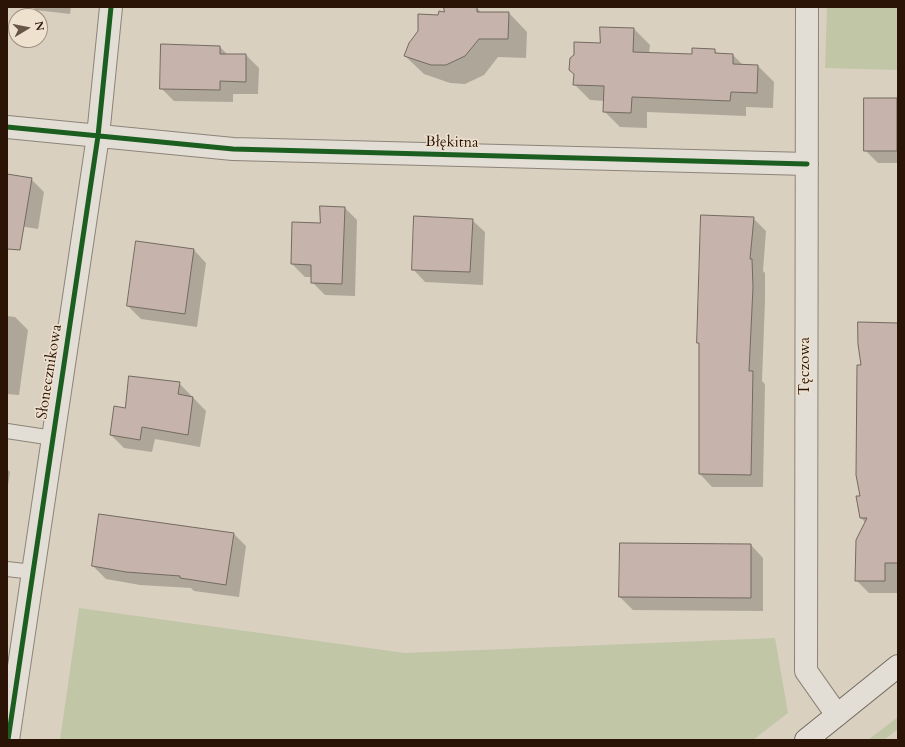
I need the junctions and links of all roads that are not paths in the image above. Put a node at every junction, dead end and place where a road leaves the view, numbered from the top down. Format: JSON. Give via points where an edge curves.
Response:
{"nodes":[{"id":1,"x":111,"y":7,"type":"edge"},
{"id":2,"x":807,"y":7,"type":"edge"},
{"id":3,"x":7,"y":127,"type":"edge"},
{"id":4,"x":98,"y":136,"type":"junction"},
{"id":5,"x":807,"y":164,"type":"junction"},
{"id":6,"x":7,"y":431,"type":"edge"},
{"id":7,"x":53,"y":438,"type":"junction"},
{"id":8,"x":7,"y":569,"type":"edge"},
{"id":9,"x":33,"y":572,"type":"junction"},
{"id":10,"x":898,"y":666,"type":"edge"},
{"id":11,"x":836,"y":715,"type":"junction"},
{"id":12,"x":8,"y":740,"type":"edge"},
{"id":13,"x":806,"y":740,"type":"edge"}],
"edges":[{"from":1,"to":4,"type":"street","name":"Słonecznikowa"},
{"from":2,"to":5,"type":"street","name":"Tęczowa"},
{"from":3,"to":4,"type":"street","name":"Błękitna"},
{"from":4,"to":5,"type":"street","name":"Błękitna","via":[[233,149]]},
{"from":4,"to":7,"type":"street","name":"Słonecznikowa"},
{"from":5,"to":11,"type":"street","name":"Tęczowa","via":[[806,671]]},
{"from":6,"to":7,"type":"lane"},
{"from":7,"to":9,"type":"street","name":"Słonecznikowa"},
{"from":8,"to":9,"type":"lane"},
{"from":9,"to":12,"type":"street","name":"Słonecznikowa"},
{"from":10,"to":11,"type":"street"},
{"from":11,"to":13,"type":"street"}]}
